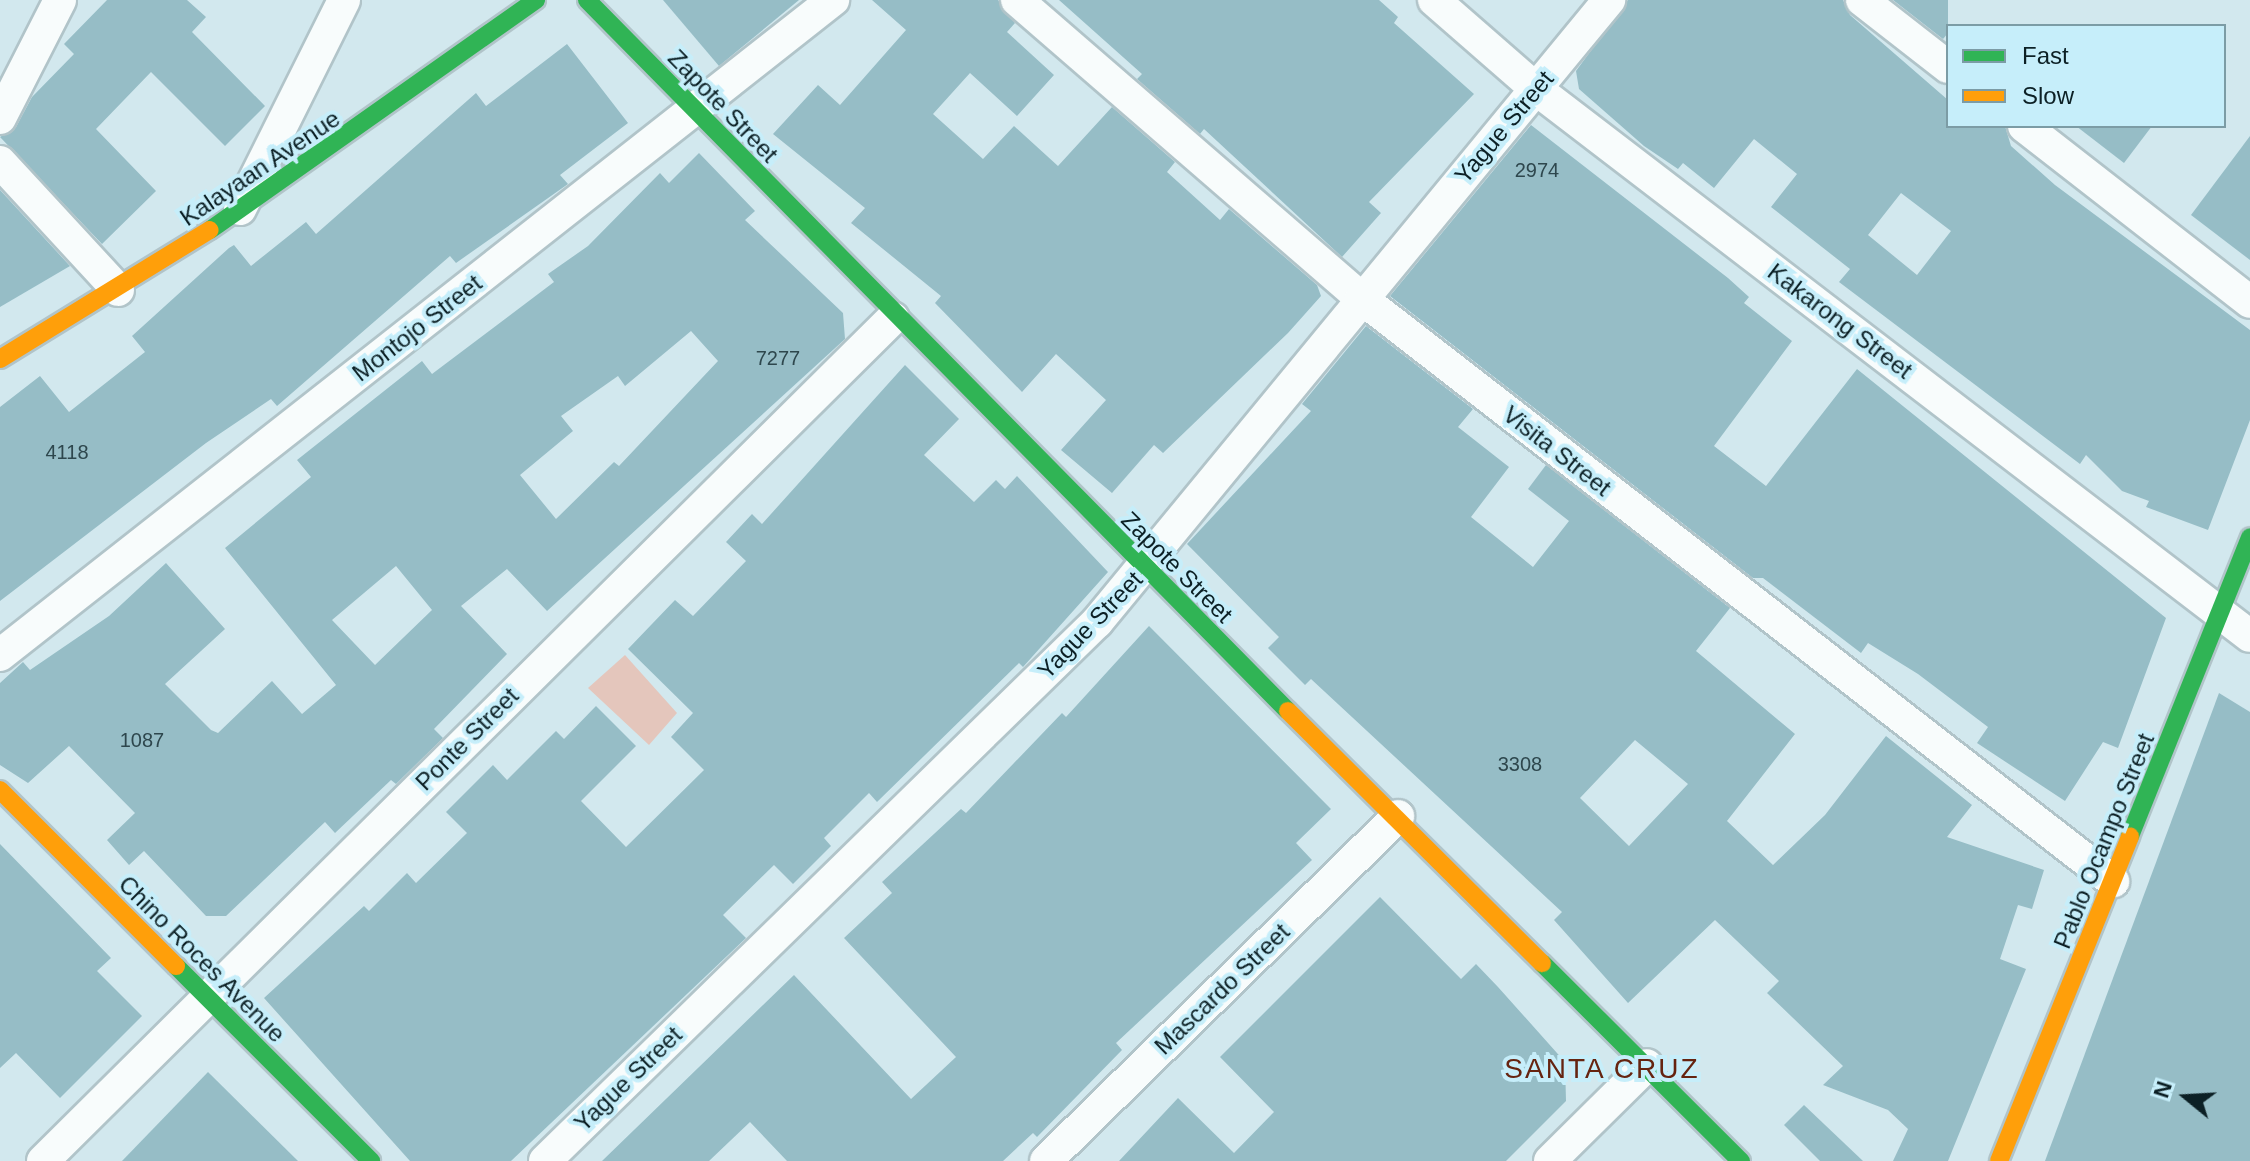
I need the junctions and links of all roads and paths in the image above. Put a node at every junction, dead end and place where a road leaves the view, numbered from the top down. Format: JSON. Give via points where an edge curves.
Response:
{"nodes":[{"id":1,"x":60,"y":0,"type":"edge"},
{"id":2,"x":344,"y":0,"type":"edge"},
{"id":3,"x":536,"y":0,"type":"edge"},
{"id":4,"x":587,"y":0,"type":"edge"},
{"id":5,"x":833,"y":0,"type":"edge"},
{"id":6,"x":1017,"y":0,"type":"edge"},
{"id":7,"x":1434,"y":0,"type":"edge"},
{"id":8,"x":1609,"y":0,"type":"edge"},
{"id":9,"x":1862,"y":0,"type":"edge"},
{"id":10,"x":1946,"y":65,"type":"edge"},
{"id":11,"x":1536,"y":89,"type":"junction"},
{"id":12,"x":694,"y":110,"type":"junction"},
{"id":13,"x":0,"y":118,"type":"edge"},
{"id":14,"x":2027,"y":128,"type":"edge"},
{"id":15,"x":0,"y":162,"type":"edge"},
{"id":16,"x":238,"y":213,"type":"junction"},
{"id":17,"x":118,"y":290,"type":"junction"},
{"id":18,"x":1361,"y":298,"type":"junction"},
{"id":19,"x":2250,"y":302,"type":"edge"},
{"id":20,"x":893,"y":318,"type":"junction"},
{"id":21,"x":0,"y":359,"type":"edge"},
{"id":22,"x":2250,"y":537,"type":"edge"},
{"id":23,"x":1144,"y":568,"type":"junction"},
{"id":24,"x":2220,"y":614,"type":"junction"},
{"id":25,"x":2250,"y":636,"type":"edge"},
{"id":26,"x":0,"y":655,"type":"edge"},
{"id":27,"x":0,"y":790,"type":"edge"},
{"id":28,"x":1398,"y":816,"type":"junction"},
{"id":29,"x":2113,"y":881,"type":"junction"},
{"id":30,"x":206,"y":996,"type":"junction"},
{"id":31,"x":1647,"y":1065,"type":"junction"},
{"id":32,"x":43,"y":1161,"type":"edge"},
{"id":33,"x":371,"y":1161,"type":"edge"},
{"id":34,"x":545,"y":1161,"type":"edge"},
{"id":35,"x":1046,"y":1161,"type":"edge"},
{"id":36,"x":1550,"y":1161,"type":"edge"},
{"id":37,"x":1741,"y":1161,"type":"edge"},
{"id":38,"x":1999,"y":1161,"type":"edge"}],
"edges":[{"from":1,"to":13,"type":"street"},
{"from":2,"to":16,"type":"street"},
{"from":3,"to":16,"type":"main road","name":"Kalayaan Avenue"},
{"from":4,"to":12,"type":"main road","name":"Zapote Street"},
{"from":5,"to":12,"type":"street","name":"Montojo Street"},
{"from":6,"to":18,"type":"street","name":"Visita Street"},
{"from":7,"to":11,"type":"street","name":"Kakarong Street"},
{"from":8,"to":11,"type":"street","name":"Yague Street"},
{"from":9,"to":10,"type":"street"},
{"from":11,"to":18,"type":"street","name":"Yague Street"},
{"from":11,"to":24,"type":"street","name":"Kakarong Street"},
{"from":12,"to":20,"type":"main road","name":"Zapote Street"},
{"from":12,"to":26,"type":"street","name":"Montojo Street"},
{"from":14,"to":19,"type":"street"},
{"from":15,"to":17,"type":"street"},
{"from":16,"to":17,"type":"main road","name":"Kalayaan Avenue"},
{"from":17,"to":21,"type":"main road","name":"Kalayaan Avenue"},
{"from":18,"to":23,"type":"street","name":"Yague Street"},
{"from":18,"to":29,"type":"street","name":"Visita Street"},
{"from":20,"to":23,"type":"main road","name":"Zapote Street"},
{"from":20,"to":30,"type":"street","name":"Ponte Street"},
{"from":22,"to":24,"type":"main road","name":"Pablo Ocampo Street"},
{"from":23,"to":28,"type":"main road","name":"Zapote Street"},
{"from":23,"to":34,"type":"street","name":"Yague Street"},
{"from":24,"to":25,"type":"street","name":"Kakarong Street"},
{"from":24,"to":29,"type":"main road","name":"Pablo Ocampo Street"},
{"from":27,"to":30,"type":"main road","name":"Chino Roces Avenue"},
{"from":28,"to":31,"type":"main road","name":"Zapote Street"},
{"from":28,"to":35,"type":"street","name":"Mascardo Street"},
{"from":29,"to":38,"type":"main road","name":"Pablo Ocampo Street"},
{"from":30,"to":32,"type":"street","name":"Ponte Street"},
{"from":30,"to":33,"type":"main road","name":"Chino Roces Avenue"},
{"from":31,"to":36,"type":"street"},
{"from":31,"to":37,"type":"main road","name":"Zapote Street"}]}
